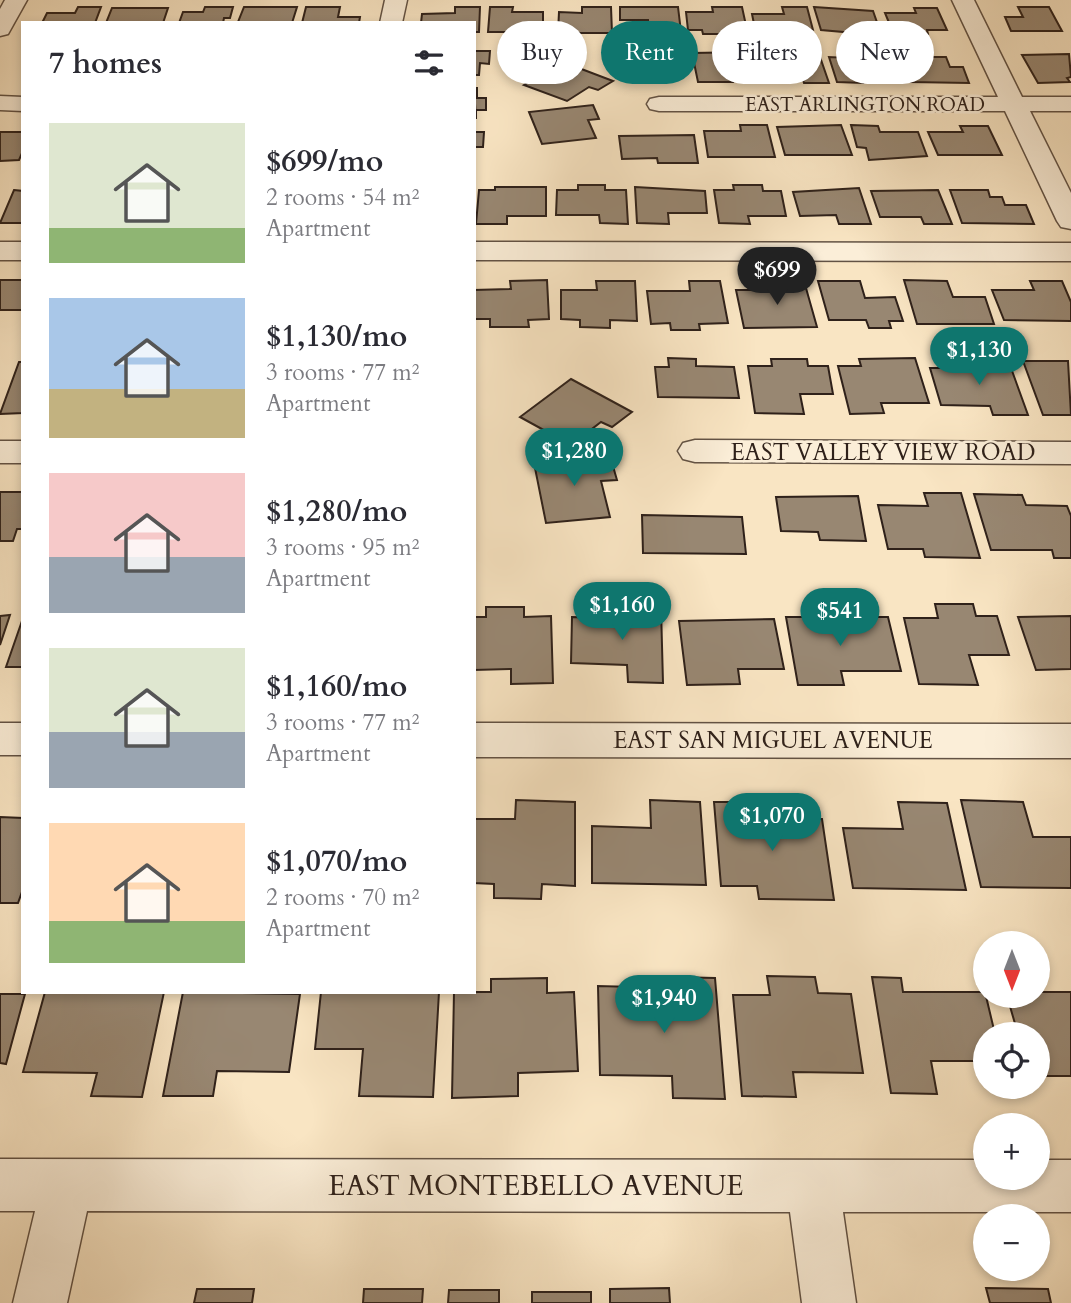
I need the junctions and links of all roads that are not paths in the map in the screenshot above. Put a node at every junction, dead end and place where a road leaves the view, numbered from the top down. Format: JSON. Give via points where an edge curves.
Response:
{"nodes":[{"id":1,"x":16,"y":0,"type":"edge"},
{"id":2,"x":396,"y":0,"type":"edge"},
{"id":3,"x":963,"y":0,"type":"edge"},
{"id":4,"x":391,"y":21,"type":"edge"},
{"id":5,"x":0,"y":29,"type":"edge"},
{"id":6,"x":0,"y":103,"type":"edge"},
{"id":7,"x":21,"y":104,"type":"edge"},
{"id":8,"x":659,"y":104,"type":"dead end"},
{"id":9,"x":1012,"y":104,"type":"junction"},
{"id":10,"x":1071,"y":104,"type":"edge"},
{"id":11,"x":1071,"y":221,"type":"edge"},
{"id":12,"x":0,"y":251,"type":"edge"},
{"id":13,"x":21,"y":251,"type":"edge"},
{"id":14,"x":476,"y":251,"type":"edge"},
{"id":15,"x":1071,"y":252,"type":"edge"},
{"id":16,"x":695,"y":451,"type":"dead end"},
{"id":17,"x":0,"y":452,"type":"edge"},
{"id":18,"x":21,"y":452,"type":"edge"},
{"id":19,"x":1071,"y":453,"type":"edge"},
{"id":20,"x":0,"y":739,"type":"edge"},
{"id":21,"x":21,"y":739,"type":"edge"},
{"id":22,"x":476,"y":740,"type":"edge"},
{"id":23,"x":1071,"y":741,"type":"edge"},
{"id":24,"x":0,"y":1185,"type":"edge"},
{"id":25,"x":67,"y":1185,"type":"junction"},
{"id":26,"x":813,"y":1186,"type":"junction"},
{"id":27,"x":1071,"y":1186,"type":"edge"},
{"id":28,"x":40,"y":1303,"type":"edge"},
{"id":29,"x":829,"y":1303,"type":"edge"}],
"edges":[{"from":1,"to":5,"type":"street"},
{"from":2,"to":4,"type":"street"},
{"from":3,"to":9,"type":"street"},
{"from":6,"to":7,"type":"street"},
{"from":8,"to":9,"type":"street","name":"EAST ARLINGTON ROAD"},
{"from":9,"to":10,"type":"street","name":"EAST ARLINGTON ROAD"},
{"from":9,"to":11,"type":"street"},
{"from":12,"to":13,"type":"street"},
{"from":14,"to":15,"type":"street"},
{"from":16,"to":19,"type":"street","name":"EAST VALLEY VIEW ROAD"},
{"from":17,"to":18,"type":"street"},
{"from":20,"to":21,"type":"street"},
{"from":22,"to":23,"type":"street","name":"EAST SAN MIGUEL AVENUE"},
{"from":24,"to":25,"type":"street","name":"EAST MONTEBELLO AVENUE"},
{"from":25,"to":26,"type":"street","name":"EAST MONTEBELLO AVENUE"},
{"from":25,"to":28,"type":"street"},
{"from":26,"to":27,"type":"street","name":"EAST MONTEBELLO AVENUE"},
{"from":26,"to":29,"type":"street"}]}
